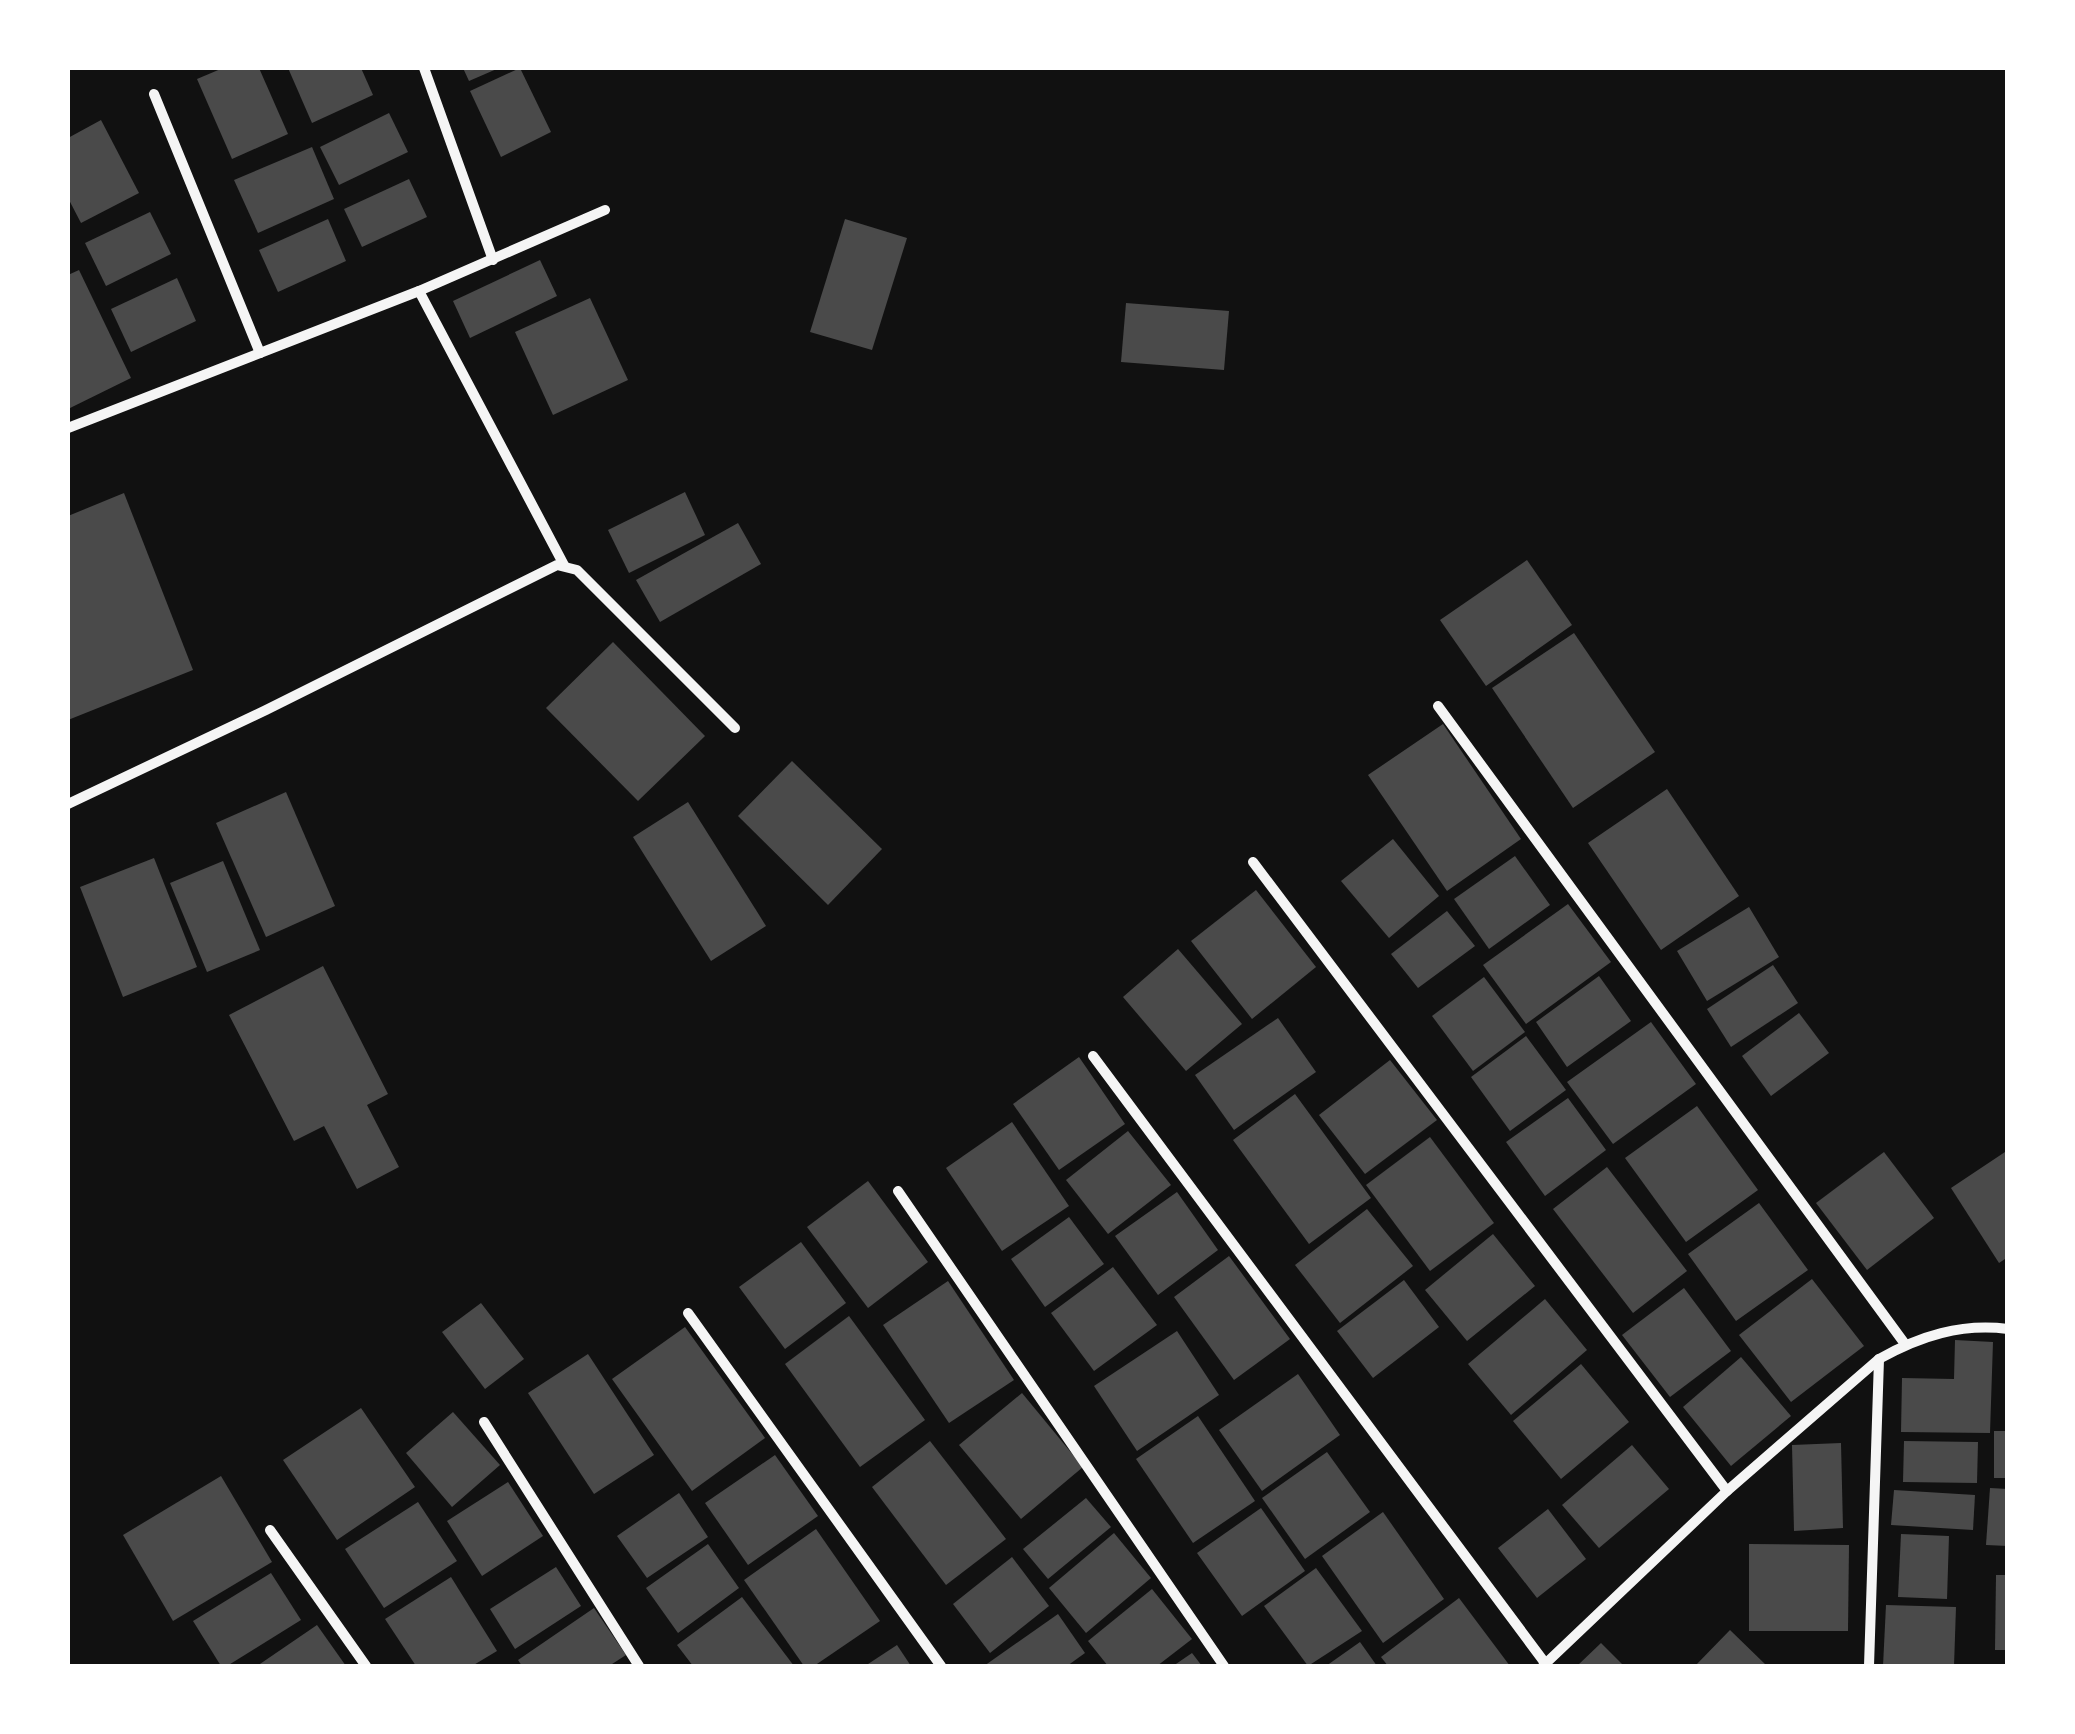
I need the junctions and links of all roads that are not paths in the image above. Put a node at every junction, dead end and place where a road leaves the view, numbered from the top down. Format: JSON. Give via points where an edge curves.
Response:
{"nodes":[{"id":1,"x":424,"y":68,"type":"edge"},
{"id":2,"x":154,"y":94,"type":"dead end"},
{"id":3,"x":605,"y":210,"type":"dead end"},
{"id":4,"x":492,"y":260,"type":"junction"},
{"id":5,"x":419,"y":291,"type":"junction"},
{"id":6,"x":260,"y":353,"type":"junction"},
{"id":7,"x":68,"y":428,"type":"edge"},
{"id":8,"x":564,"y":564,"type":"junction"},
{"id":9,"x":1438,"y":706,"type":"dead end"},
{"id":10,"x":735,"y":728,"type":"dead end"},
{"id":11,"x":68,"y":804,"type":"edge"},
{"id":12,"x":1253,"y":862,"type":"dead end"},
{"id":13,"x":1093,"y":1056,"type":"dead end"},
{"id":14,"x":898,"y":1191,"type":"dead end"},
{"id":15,"x":688,"y":1313,"type":"dead end"},
{"id":16,"x":2008,"y":1330,"type":"edge"},
{"id":17,"x":1905,"y":1344,"type":"junction"},
{"id":18,"x":1879,"y":1359,"type":"junction"},
{"id":19,"x":484,"y":1422,"type":"dead end"},
{"id":20,"x":1727,"y":1491,"type":"junction"},
{"id":21,"x":270,"y":1530,"type":"dead end"},
{"id":22,"x":1544,"y":1665,"type":"edge"},
{"id":23,"x":366,"y":1666,"type":"edge"},
{"id":24,"x":639,"y":1666,"type":"edge"},
{"id":25,"x":941,"y":1666,"type":"edge"},
{"id":26,"x":1224,"y":1666,"type":"edge"},
{"id":27,"x":1869,"y":1666,"type":"edge"}],
"edges":[{"from":1,"to":4,"type":"street"},
{"from":2,"to":6,"type":"street"},
{"from":3,"to":4,"type":"street"},
{"from":4,"to":5,"type":"street"},
{"from":5,"to":6,"type":"street"},
{"from":5,"to":8,"type":"street"},
{"from":6,"to":7,"type":"street"},
{"from":8,"to":10,"type":"street"},
{"from":8,"to":11,"type":"street"},
{"from":9,"to":17,"type":"street"},
{"from":12,"to":20,"type":"street"},
{"from":13,"to":22,"type":"street"},
{"from":14,"to":26,"type":"street"},
{"from":15,"to":25,"type":"street"},
{"from":16,"to":17,"type":"street","via":[[1959,1328]]},
{"from":17,"to":18,"type":"street"},
{"from":18,"to":20,"type":"street"},
{"from":18,"to":27,"type":"street"},
{"from":19,"to":24,"type":"street"},
{"from":20,"to":22,"type":"street"},
{"from":21,"to":23,"type":"street"}]}
